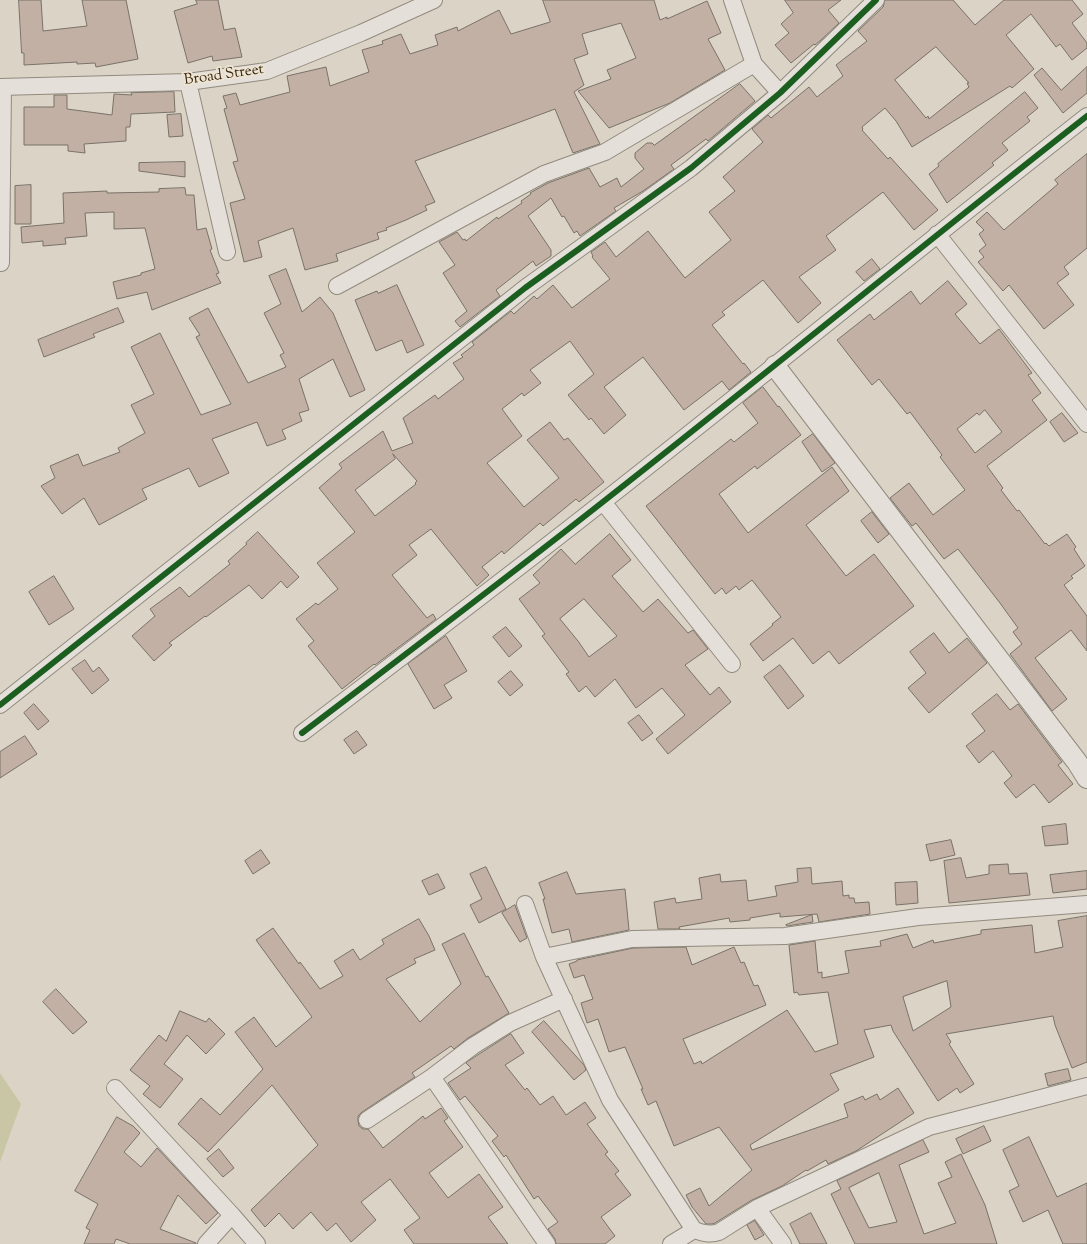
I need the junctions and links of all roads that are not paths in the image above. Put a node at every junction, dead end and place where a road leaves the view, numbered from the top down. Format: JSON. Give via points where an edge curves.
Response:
{"nodes":[{"id":1,"x":434,"y":0,"type":"edge"},
{"id":2,"x":732,"y":0,"type":"edge"},
{"id":3,"x":876,"y":0,"type":"edge"},
{"id":4,"x":754,"y":64,"type":"junction"},
{"id":5,"x":188,"y":82,"type":"junction"},
{"id":6,"x":2,"y":87,"type":"edge"},
{"id":7,"x":780,"y":93,"type":"junction"},
{"id":8,"x":1087,"y":116,"type":"edge"},
{"id":9,"x":937,"y":234,"type":"junction"},
{"id":10,"x":227,"y":252,"type":"dead end"},
{"id":11,"x":1,"y":263,"type":"dead end"},
{"id":12,"x":337,"y":286,"type":"dead end"},
{"id":13,"x":775,"y":366,"type":"junction"},
{"id":14,"x":1084,"y":414,"type":"edge"},
{"id":15,"x":603,"y":502,"type":"junction"},
{"id":16,"x":732,"y":664,"type":"dead end"},
{"id":17,"x":0,"y":705,"type":"edge"},
{"id":18,"x":302,"y":733,"type":"dead end"},
{"id":19,"x":1087,"y":778,"type":"edge"},
{"id":20,"x":525,"y":904,"type":"dead end"},
{"id":21,"x":1087,"y":904,"type":"edge"},
{"id":22,"x":544,"y":957,"type":"junction"},
{"id":23,"x":564,"y":999,"type":"junction"},
{"id":24,"x":432,"y":1077,"type":"junction"},
{"id":25,"x":1087,"y":1086,"type":"edge"},
{"id":26,"x":115,"y":1088,"type":"dead end"},
{"id":27,"x":367,"y":1120,"type":"dead end"},
{"id":28,"x":758,"y":1208,"type":"junction"},
{"id":29,"x":232,"y":1215,"type":"junction"},
{"id":30,"x":694,"y":1230,"type":"junction"},
{"id":31,"x":206,"y":1244,"type":"edge"},
{"id":32,"x":258,"y":1244,"type":"edge"},
{"id":33,"x":547,"y":1244,"type":"edge"},
{"id":34,"x":671,"y":1244,"type":"edge"},
{"id":35,"x":783,"y":1244,"type":"edge"}],
"edges":[{"from":1,"to":5,"type":"street","name":"Broad Street","via":[[267,71]]},
{"from":2,"to":4,"type":"street"},
{"from":3,"to":7,"type":"street"},
{"from":4,"to":7,"type":"street"},
{"from":4,"to":12,"type":"street","via":[[605,152],[544,174]]},
{"from":5,"to":6,"type":"street","name":"Broad Street"},
{"from":5,"to":10,"type":"street"},
{"from":6,"to":11,"type":"street"},
{"from":7,"to":17,"type":"street","via":[[691,168],[525,288]]},
{"from":8,"to":9,"type":"street"},
{"from":9,"to":13,"type":"street"},
{"from":9,"to":14,"type":"street"},
{"from":13,"to":15,"type":"street"},
{"from":13,"to":19,"type":"street"},
{"from":15,"to":16,"type":"street"},
{"from":15,"to":18,"type":"street"},
{"from":20,"to":22,"type":"street"},
{"from":21,"to":22,"type":"street","via":[[918,917],[785,936],[632,939]]},
{"from":22,"to":23,"type":"street"},
{"from":23,"to":24,"type":"street","via":[[510,1023],[473,1046]]},
{"from":23,"to":30,"type":"street","via":[[610,1100]]},
{"from":24,"to":27,"type":"street"},
{"from":24,"to":33,"type":"street"},
{"from":25,"to":28,"type":"street","via":[[929,1127]]},
{"from":26,"to":29,"type":"street"},
{"from":28,"to":30,"type":"street","via":[[719,1232],[713,1234]]},
{"from":28,"to":35,"type":"street"},
{"from":29,"to":31,"type":"street"},
{"from":29,"to":32,"type":"street"},
{"from":30,"to":34,"type":"street"}]}
